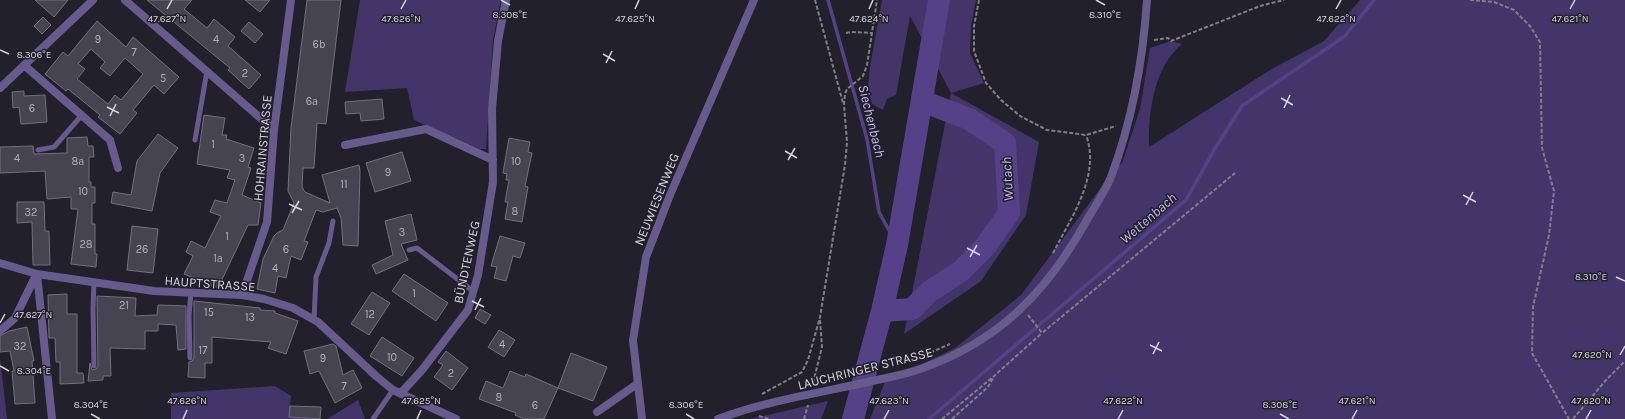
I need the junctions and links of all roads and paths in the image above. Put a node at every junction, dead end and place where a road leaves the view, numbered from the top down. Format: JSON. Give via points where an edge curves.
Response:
{"nodes":[{"id":1,"x":93,"y":0,"type":"edge"},
{"id":2,"x":126,"y":0,"type":"edge"},
{"id":3,"x":291,"y":0,"type":"edge"},
{"id":4,"x":506,"y":0,"type":"edge"},
{"id":5,"x":754,"y":0,"type":"edge"},
{"id":6,"x":815,"y":0,"type":"edge"},
{"id":7,"x":877,"y":0,"type":"edge"},
{"id":8,"x":979,"y":0,"type":"edge"},
{"id":9,"x":1147,"y":0,"type":"edge"},
{"id":10,"x":1284,"y":0,"type":"edge"},
{"id":11,"x":1470,"y":0,"type":"edge"},
{"id":12,"x":846,"y":33,"type":"dead end"},
{"id":13,"x":872,"y":33,"type":"junction"},
{"id":14,"x":1144,"y":42,"type":"junction"},
{"id":15,"x":25,"y":66,"type":"junction"},
{"id":16,"x":207,"y":72,"type":"junction"},
{"id":17,"x":0,"y":88,"type":"edge"},
{"id":18,"x":844,"y":105,"type":"junction"},
{"id":19,"x":82,"y":115,"type":"junction"},
{"id":20,"x":1128,"y":122,"type":"junction"},
{"id":21,"x":274,"y":130,"type":"junction"},
{"id":22,"x":1086,"y":135,"type":"junction"},
{"id":23,"x":195,"y":140,"type":"dead end"},
{"id":24,"x":345,"y":145,"type":"dead end"},
{"id":25,"x":38,"y":150,"type":"dead end"},
{"id":26,"x":493,"y":160,"type":"junction"},
{"id":27,"x":118,"y":168,"type":"dead end"},
{"id":28,"x":1235,"y":173,"type":"dead end"},
{"id":29,"x":333,"y":220,"type":"dead end"},
{"id":30,"x":409,"y":250,"type":"dead end"},
{"id":31,"x":1051,"y":257,"type":"dead end"},
{"id":32,"x":0,"y":263,"type":"edge"},
{"id":33,"x":37,"y":274,"type":"junction"},
{"id":34,"x":94,"y":282,"type":"junction"},
{"id":35,"x":473,"y":291,"type":"junction"},
{"id":36,"x":191,"y":292,"type":"junction"},
{"id":37,"x":242,"y":295,"type":"junction"},
{"id":38,"x":1023,"y":307,"type":"junction"},
{"id":39,"x":820,"y":317,"type":"junction"},
{"id":40,"x":314,"y":320,"type":"junction"},
{"id":41,"x":0,"y":331,"type":"edge"},
{"id":42,"x":1042,"y":333,"type":"junction"},
{"id":43,"x":957,"y":342,"type":"dead end"},
{"id":44,"x":190,"y":358,"type":"dead end"},
{"id":45,"x":1625,"y":361,"type":"edge"},
{"id":46,"x":94,"y":366,"type":"dead end"},
{"id":47,"x":918,"y":370,"type":"junction"},
{"id":48,"x":993,"y":377,"type":"junction"},
{"id":49,"x":638,"y":384,"type":"junction"},
{"id":50,"x":813,"y":385,"type":"dead end"},
{"id":51,"x":397,"y":392,"type":"junction"},
{"id":52,"x":757,"y":398,"type":"dead end"},
{"id":53,"x":809,"y":400,"type":"dead end"},
{"id":54,"x":597,"y":412,"type":"dead end"},
{"id":55,"x":52,"y":419,"type":"edge"},
{"id":56,"x":374,"y":419,"type":"edge"},
{"id":57,"x":456,"y":419,"type":"edge"},
{"id":58,"x":642,"y":419,"type":"edge"},
{"id":59,"x":718,"y":419,"type":"edge"},
{"id":60,"x":804,"y":419,"type":"edge"},
{"id":61,"x":942,"y":419,"type":"edge"},
{"id":62,"x":952,"y":419,"type":"edge"},
{"id":63,"x":1569,"y":419,"type":"edge"},
{"id":64,"x":1573,"y":419,"type":"edge"}],
"edges":[{"from":1,"to":15,"type":"street"},
{"from":2,"to":16,"type":"street"},
{"from":3,"to":21,"type":"street","name":"HOHRAINSTRASSE"},
{"from":4,"to":26,"type":"street","name":"BÜNDTENWEG","via":[[498,41],[492,109]]},
{"from":5,"to":49,"type":"street","name":"NEUWIESENWEG","via":[[646,257],[633,340]]},
{"from":6,"to":18,"type":"path"},
{"from":7,"to":13,"type":"path"},
{"from":8,"to":22,"type":"path","via":[[974,26],[974,51],[986,82],[1001,100],[1020,116],[1047,130]]},
{"from":9,"to":14,"type":"street","name":"LAUCHRINGER STRASSE"},
{"from":10,"to":14,"type":"path","via":[[1260,6],[1171,41],[1168,38]]},
{"from":11,"to":63,"type":"path","via":[[1494,2],[1514,10],[1530,26],[1540,42],[1542,148],[1554,191],[1549,235],[1533,307],[1532,353]]},
{"from":12,"to":13,"type":"path"},
{"from":13,"to":18,"type":"path","via":[[863,76],[847,89]]},
{"from":14,"to":20,"type":"street","name":"LAUCHRINGER STRASSE"},
{"from":15,"to":17,"type":"street"},
{"from":15,"to":19,"type":"street"},
{"from":16,"to":21,"type":"street"},
{"from":16,"to":23,"type":"lane"},
{"from":18,"to":39,"type":"path","via":[[845,165]]},
{"from":19,"to":25,"type":"lane","via":[[54,147]]},
{"from":19,"to":27,"type":"street","via":[[110,140]]},
{"from":20,"to":22,"type":"path"},
{"from":20,"to":38,"type":"street","name":"LAUCHRINGER STRASSE","via":[[1110,178],[1078,238],[1059,267]]},
{"from":21,"to":37,"type":"street","name":"HOHRAINSTRASSE","via":[[267,222]]},
{"from":22,"to":31,"type":"path","via":[[1091,149],[1088,181]]},
{"from":24,"to":26,"type":"street","via":[[426,129]]},
{"from":26,"to":35,"type":"street","name":"BÜNDTENWEG","via":[[493,182]]},
{"from":28,"to":42,"type":"path"},
{"from":29,"to":40,"type":"lane","via":[[316,277]]},
{"from":30,"to":35,"type":"lane","via":[[417,248]]},
{"from":32,"to":33,"type":"street","name":"HAUPTSTRASSE"},
{"from":33,"to":34,"type":"street","name":"HAUPTSTRASSE"},
{"from":33,"to":41,"type":"street","via":[[15,318]]},
{"from":33,"to":55,"type":"street"},
{"from":34,"to":36,"type":"street","name":"HAUPTSTRASSE","via":[[154,291]]},
{"from":34,"to":46,"type":"lane"},
{"from":35,"to":51,"type":"street","name":"BÜNDTENWEG","via":[[468,310],[422,370]]},
{"from":36,"to":37,"type":"street","name":"HAUPTSTRASSE"},
{"from":36,"to":44,"type":"lane"},
{"from":37,"to":40,"type":"street","name":"HAUPTSTRASSE","via":[[264,298],[293,308]]},
{"from":38,"to":42,"type":"path"},
{"from":38,"to":47,"type":"street","name":"LAUCHRINGER STRASSE","via":[[997,331],[967,350]]},
{"from":39,"to":50,"type":"path","via":[[822,347]]},
{"from":39,"to":52,"type":"path","via":[[802,372]]},
{"from":40,"to":51,"type":"street","name":"HAUPTSTRASSE"},
{"from":42,"to":48,"type":"path"},
{"from":43,"to":47,"type":"path","via":[[932,350],[921,357]]},
{"from":45,"to":64,"type":"path"},
{"from":47,"to":59,"type":"street","name":"LAUCHRINGER STRASSE","via":[[779,401]]},
{"from":48,"to":61,"type":"path"},
{"from":48,"to":62,"type":"path","via":[[988,387]]},
{"from":49,"to":54,"type":"street"},
{"from":49,"to":58,"type":"street","name":"NEUWIESENWEG"},
{"from":51,"to":56,"type":"lane"},
{"from":51,"to":57,"type":"street","name":"HAUPTSTRASSE"},
{"from":53,"to":60,"type":"path"}]}
